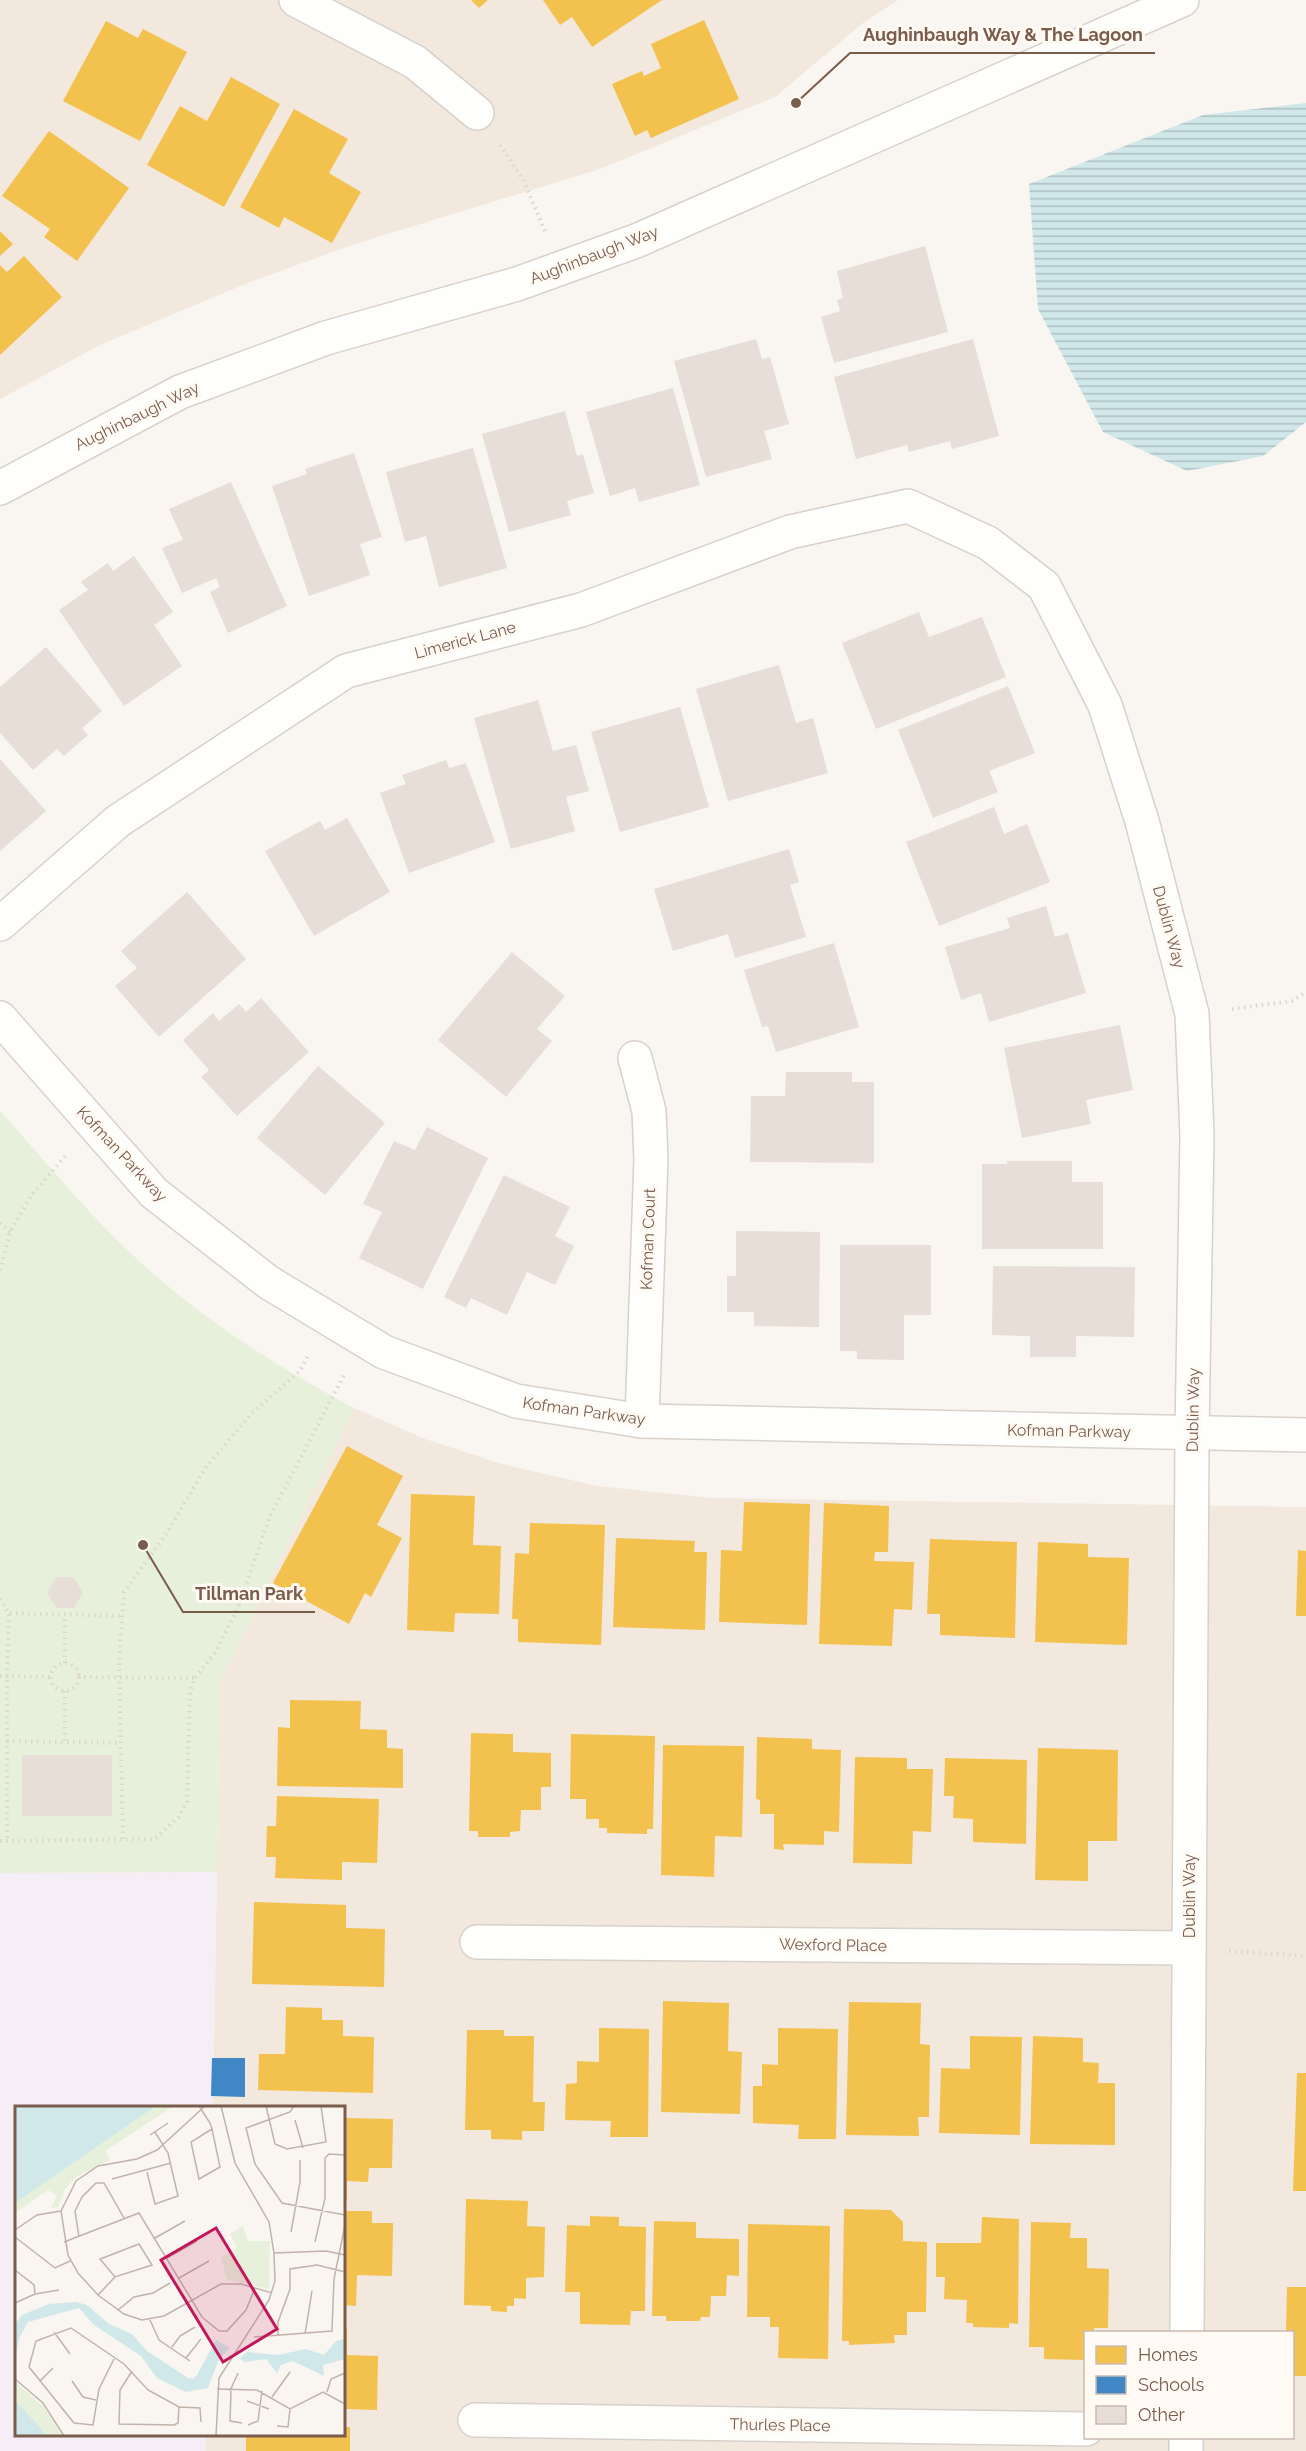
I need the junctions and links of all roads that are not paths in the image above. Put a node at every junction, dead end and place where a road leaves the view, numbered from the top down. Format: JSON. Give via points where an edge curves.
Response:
{"nodes":[{"id":1,"x":296,"y":0,"type":"edge"},
{"id":2,"x":1182,"y":0,"type":"edge"},
{"id":3,"x":477,"y":113,"type":"road end"},
{"id":4,"x":0,"y":488,"type":"edge"},
{"id":5,"x":988,"y":543,"type":"joint"},
{"id":6,"x":0,"y":924,"type":"edge"},
{"id":7,"x":0,"y":1018,"type":"edge"},
{"id":8,"x":635,"y":1058,"type":"dead end"},
{"id":9,"x":642,"y":1421,"type":"junction"},
{"id":10,"x":1192,"y":1434,"type":"junction"},
{"id":11,"x":1306,"y":1436,"type":"edge"},
{"id":12,"x":477,"y":1942,"type":"dead end"},
{"id":13,"x":1189,"y":1948,"type":"junction"},
{"id":14,"x":1186,"y":2331,"type":"edge"},
{"id":15,"x":475,"y":2420,"type":"dead end"},
{"id":16,"x":1084,"y":2429,"type":"edge"}],
"edges":[{"from":1,"to":3,"type":"street","via":[[415,62]]},
{"from":2,"to":4,"type":"street","name":"Aughinbaugh Way","via":[[690,218],[561,269],[326,338],[180,392]]},
{"from":5,"to":6,"type":"street","name":"Limerick Lane","via":[[908,506],[790,532],[581,610],[346,671],[118,821]]},
{"from":5,"to":10,"type":"street","name":"Dublin Way","via":[[1044,586],[1105,705],[1142,821],[1192,1014],[1197,1135]]},
{"from":7,"to":9,"type":"street","name":"Kofman Parkway","via":[[154,1193],[268,1282],[384,1352],[516,1401]]},
{"from":8,"to":9,"type":"street","name":"Kofman Court","via":[[649,1111],[651,1159]]},
{"from":9,"to":10,"type":"street","name":"Kofman Parkway"},
{"from":10,"to":11,"type":"street","name":"Kofman Parkway"},
{"from":10,"to":13,"type":"street","name":"Dublin Way"},
{"from":12,"to":13,"type":"street","name":"Wexford Place"},
{"from":13,"to":14,"type":"street","name":"Dublin Way"},
{"from":15,"to":16,"type":"street","name":"Thurles Place"}]}
